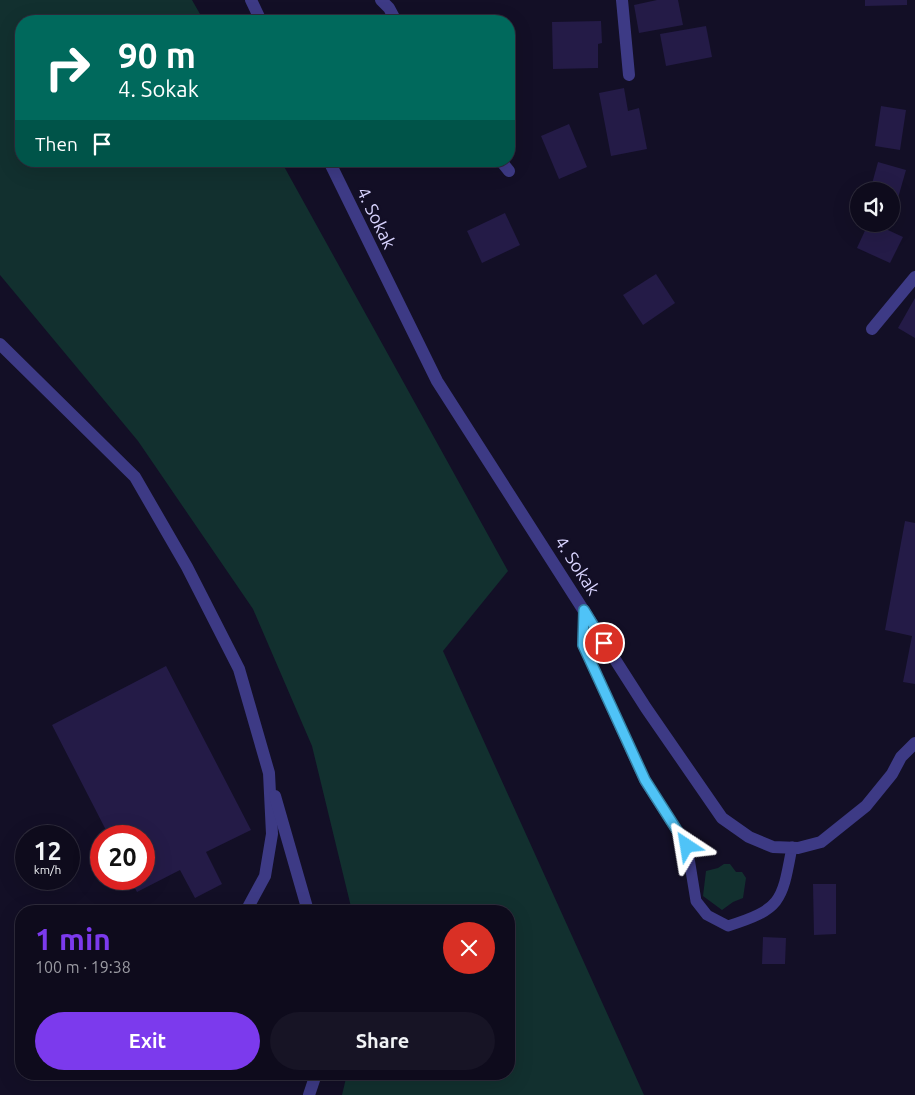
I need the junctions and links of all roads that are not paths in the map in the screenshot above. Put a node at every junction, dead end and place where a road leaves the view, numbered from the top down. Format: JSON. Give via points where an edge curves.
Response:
{"nodes":[{"id":1,"x":251,"y":0,"type":"edge"},
{"id":2,"x":381,"y":0,"type":"edge"},
{"id":3,"x":622,"y":0,"type":"edge"},
{"id":4,"x":258,"y":15,"type":"edge"},
{"id":5,"x":393,"y":15,"type":"edge"},
{"id":6,"x":628,"y":75,"type":"dead end"},
{"id":7,"x":332,"y":167,"type":"edge"},
{"id":8,"x":915,"y":277,"type":"edge"},
{"id":9,"x":872,"y":329,"type":"dead end"},
{"id":10,"x":0,"y":344,"type":"edge"},
{"id":11,"x":584,"y":610,"type":"junction"},
{"id":12,"x":915,"y":743,"type":"edge"},
{"id":13,"x":269,"y":773,"type":"junction"},
{"id":14,"x":792,"y":848,"type":"junction"},
{"id":15,"x":249,"y":905,"type":"edge"},
{"id":16,"x":306,"y":905,"type":"edge"},
{"id":17,"x":314,"y":1080,"type":"edge"},
{"id":18,"x":309,"y":1095,"type":"edge"}],
"edges":[{"from":1,"to":4,"type":"street"},
{"from":2,"to":5,"type":"street"},
{"from":3,"to":6,"type":"street"},
{"from":7,"to":11,"type":"street","name":"4. Sokak","via":[[437,381]]},
{"from":8,"to":9,"type":"street"},
{"from":10,"to":13,"type":"street","via":[[135,477],[187,567],[239,669]]},
{"from":11,"to":14,"type":"street","name":"4. Sokak","via":[[646,708],[722,818],[749,837],[772,847]]},
{"from":11,"to":14,"type":"lane","via":[[583,645],[645,780],[687,846],[696,901],[707,915],[728,926],[772,908],[785,887]]},
{"from":12,"to":14,"type":"street","name":"4. Sokak","via":[[866,806],[841,828],[822,842]]},
{"from":13,"to":15,"type":"street","via":[[272,834],[265,876]]},
{"from":13,"to":16,"type":"street"},
{"from":17,"to":18,"type":"street"}]}
